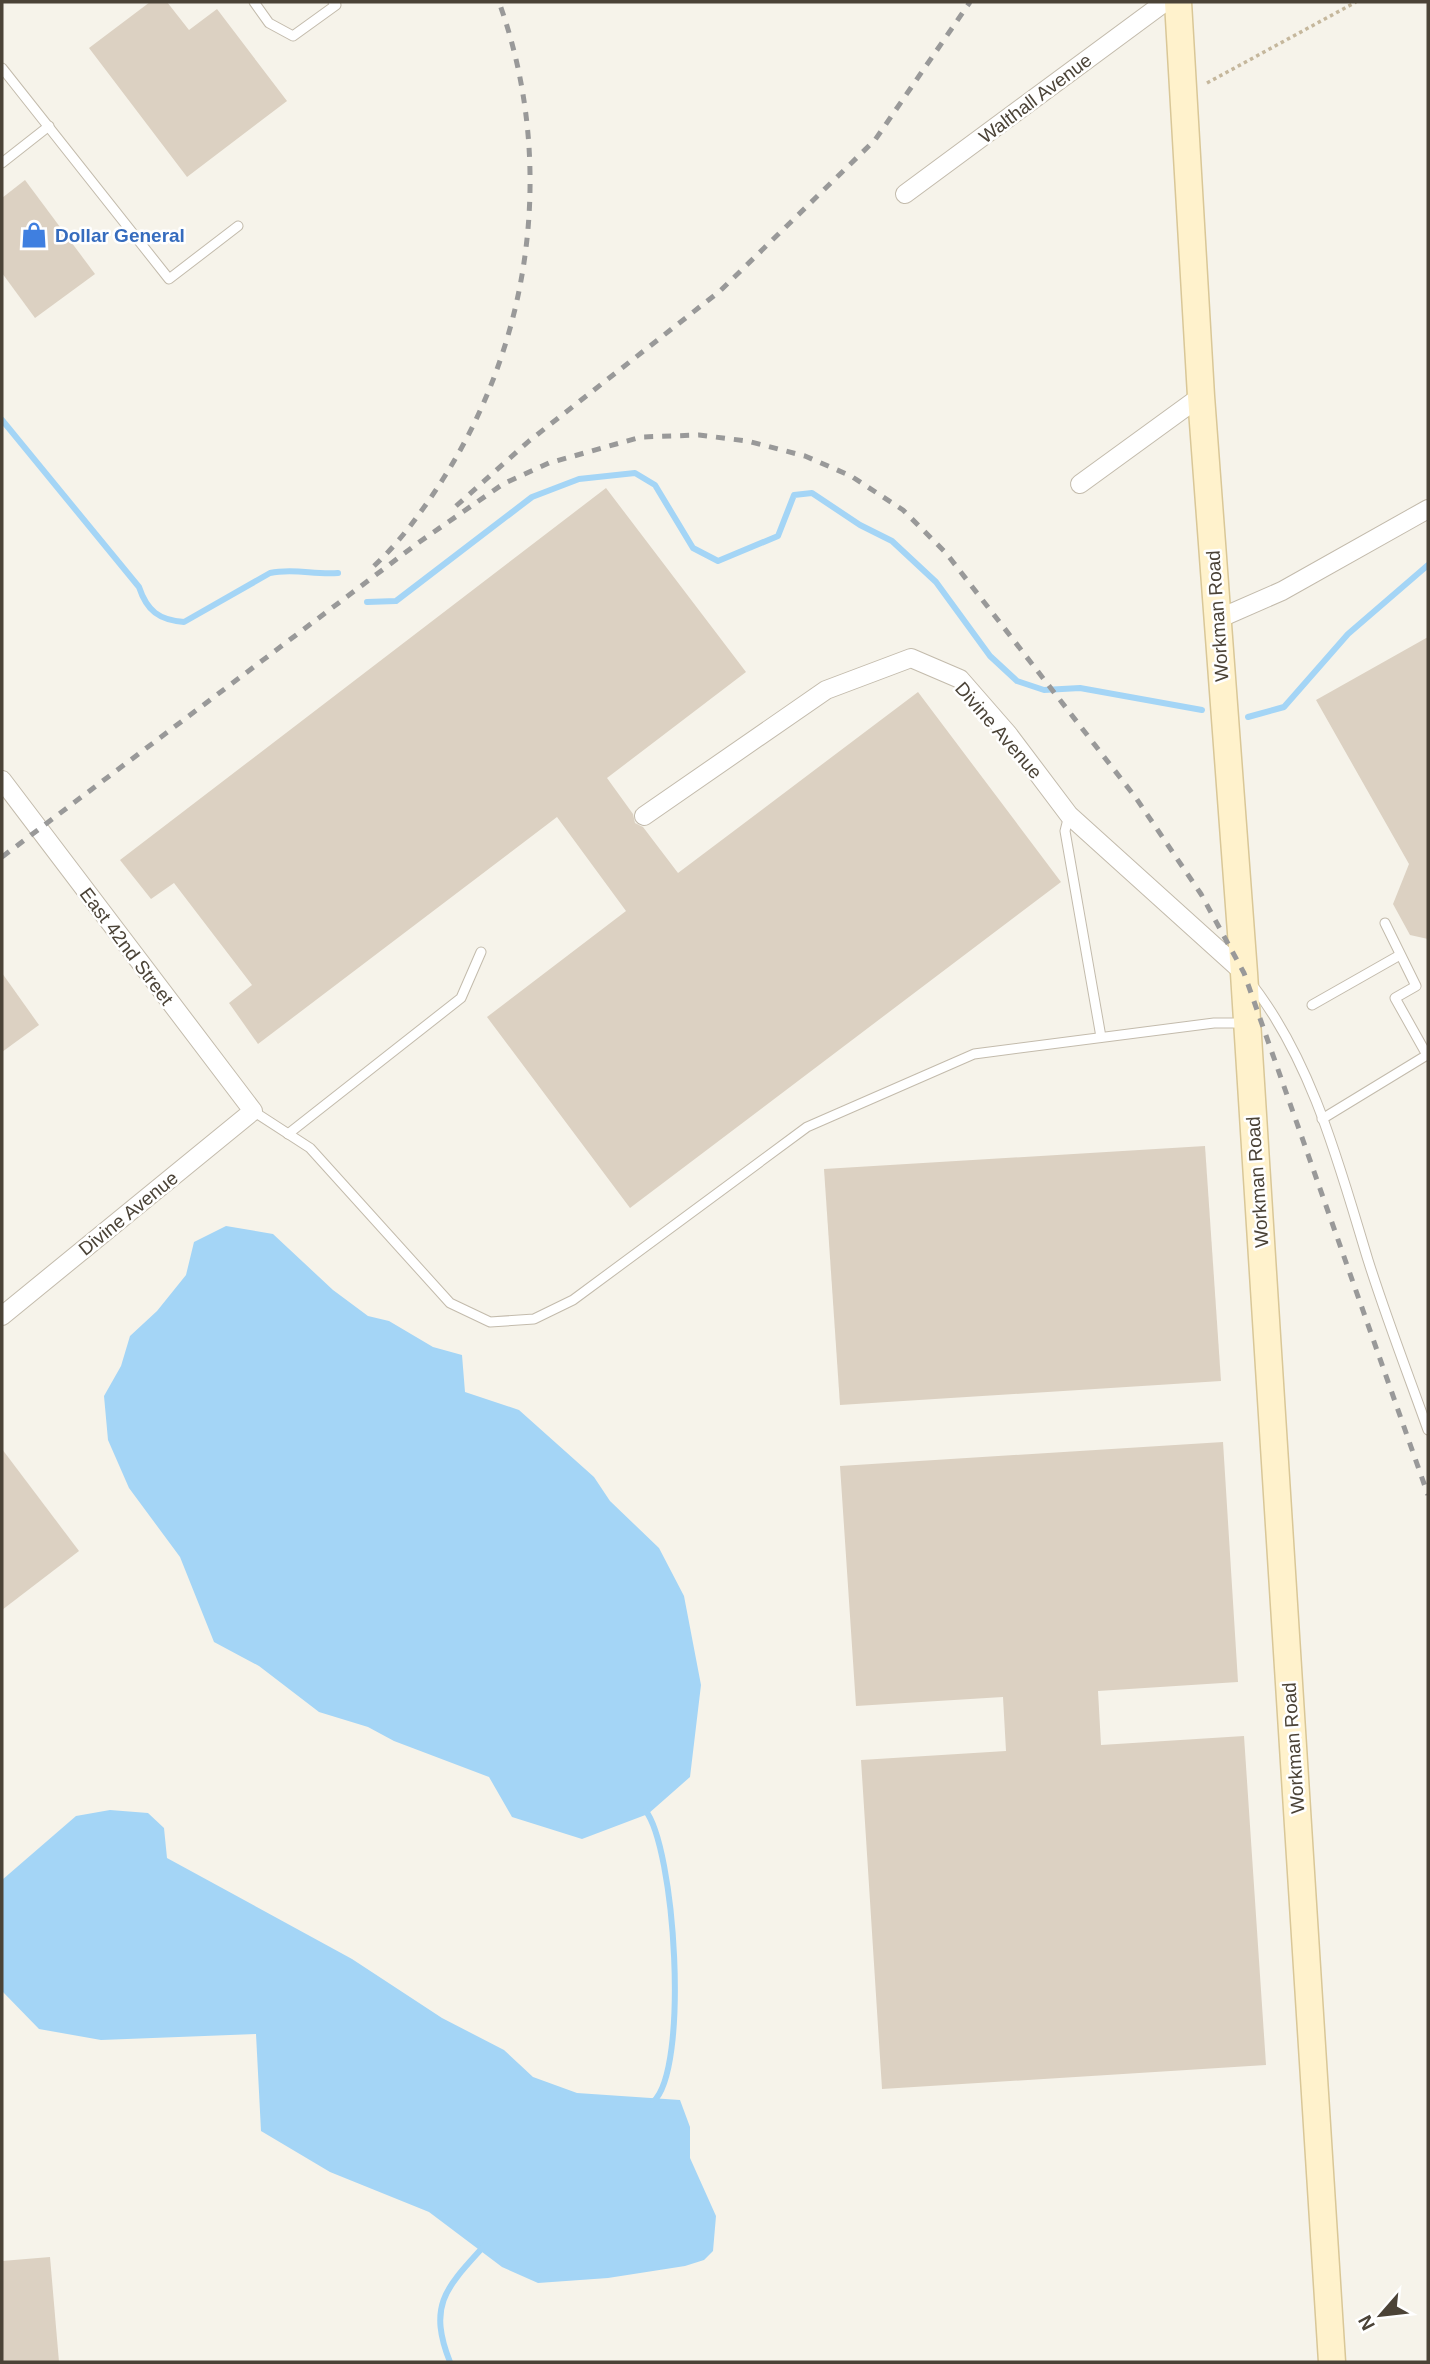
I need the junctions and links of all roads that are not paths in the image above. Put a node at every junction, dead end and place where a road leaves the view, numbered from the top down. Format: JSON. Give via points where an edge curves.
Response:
{"nodes":[{"id":1,"x":254,"y":2,"type":"edge"},
{"id":2,"x":333,"y":2,"type":"edge"},
{"id":3,"x":1164,"y":2,"type":"edge"},
{"id":4,"x":1178,"y":2,"type":"edge"},
{"id":5,"x":2,"y":68,"type":"edge"},
{"id":6,"x":49,"y":126,"type":"junction"},
{"id":7,"x":2,"y":163,"type":"edge"},
{"id":8,"x":905,"y":194,"type":"dead end"},
{"id":9,"x":238,"y":226,"type":"dead end"},
{"id":10,"x":1201,"y":396,"type":"junction"},
{"id":11,"x":1080,"y":484,"type":"dead end"},
{"id":12,"x":1428,"y":509,"type":"edge"},
{"id":13,"x":1218,"y":619,"type":"junction"},
{"id":14,"x":2,"y":780,"type":"edge"},
{"id":15,"x":1069,"y":815,"type":"junction"},
{"id":16,"x":644,"y":816,"type":"dead end"},
{"id":17,"x":1385,"y":923,"type":"dead end"},
{"id":18,"x":481,"y":952,"type":"dead end"},
{"id":19,"x":1400,"y":955,"type":"junction"},
{"id":20,"x":1244,"y":973,"type":"junction"},
{"id":21,"x":1312,"y":1005,"type":"dead end"},
{"id":22,"x":1247,"y":1023,"type":"junction"},
{"id":23,"x":1101,"y":1037,"type":"junction"},
{"id":24,"x":253,"y":1111,"type":"junction"},
{"id":25,"x":1322,"y":1119,"type":"junction"},
{"id":26,"x":288,"y":1134,"type":"junction"},
{"id":27,"x":2,"y":1316,"type":"edge"},
{"id":28,"x":1428,"y":1430,"type":"edge"},
{"id":29,"x":1332,"y":2362,"type":"edge"}],
"edges":[{"from":1,"to":2,"type":"lane","via":[[269,23],[293,36],[336,5]]},
{"from":3,"to":8,"type":"street","name":"Walthall Avenue"},
{"from":4,"to":10,"type":"street","name":"Workman Road"},
{"from":5,"to":6,"type":"lane"},
{"from":6,"to":7,"type":"lane"},
{"from":6,"to":9,"type":"lane","via":[[169,279]]},
{"from":10,"to":11,"type":"street"},
{"from":10,"to":13,"type":"street","name":"Workman Road"},
{"from":12,"to":13,"type":"street","via":[[1282,591]]},
{"from":13,"to":20,"type":"street","name":"Workman Road"},
{"from":14,"to":24,"type":"street","name":"East 42nd Street"},
{"from":15,"to":16,"type":"street","name":"Divine Avenue","via":[[960,680],[911,658],[826,690]]},
{"from":15,"to":20,"type":"street","name":"Divine Avenue"},
{"from":15,"to":23,"type":"lane","via":[[1065,831]]},
{"from":17,"to":19,"type":"lane"},
{"from":18,"to":26,"type":"lane","via":[[461,998]]},
{"from":19,"to":21,"type":"lane"},
{"from":19,"to":25,"type":"lane","via":[[1416,986],[1395,998],[1427,1055]]},
{"from":20,"to":22,"type":"street","name":"Workman Road"},
{"from":20,"to":25,"type":"lane","via":[[1276,1016]]},
{"from":22,"to":23,"type":"lane"},
{"from":22,"to":29,"type":"street","name":"Workman Road"},
{"from":23,"to":26,"type":"lane","via":[[974,1054],[807,1127],[573,1300],[534,1319],[490,1322],[450,1303],[310,1148]]},
{"from":24,"to":26,"type":"lane"},
{"from":24,"to":27,"type":"street","name":"Divine Avenue"},
{"from":25,"to":28,"type":"lane"}]}
